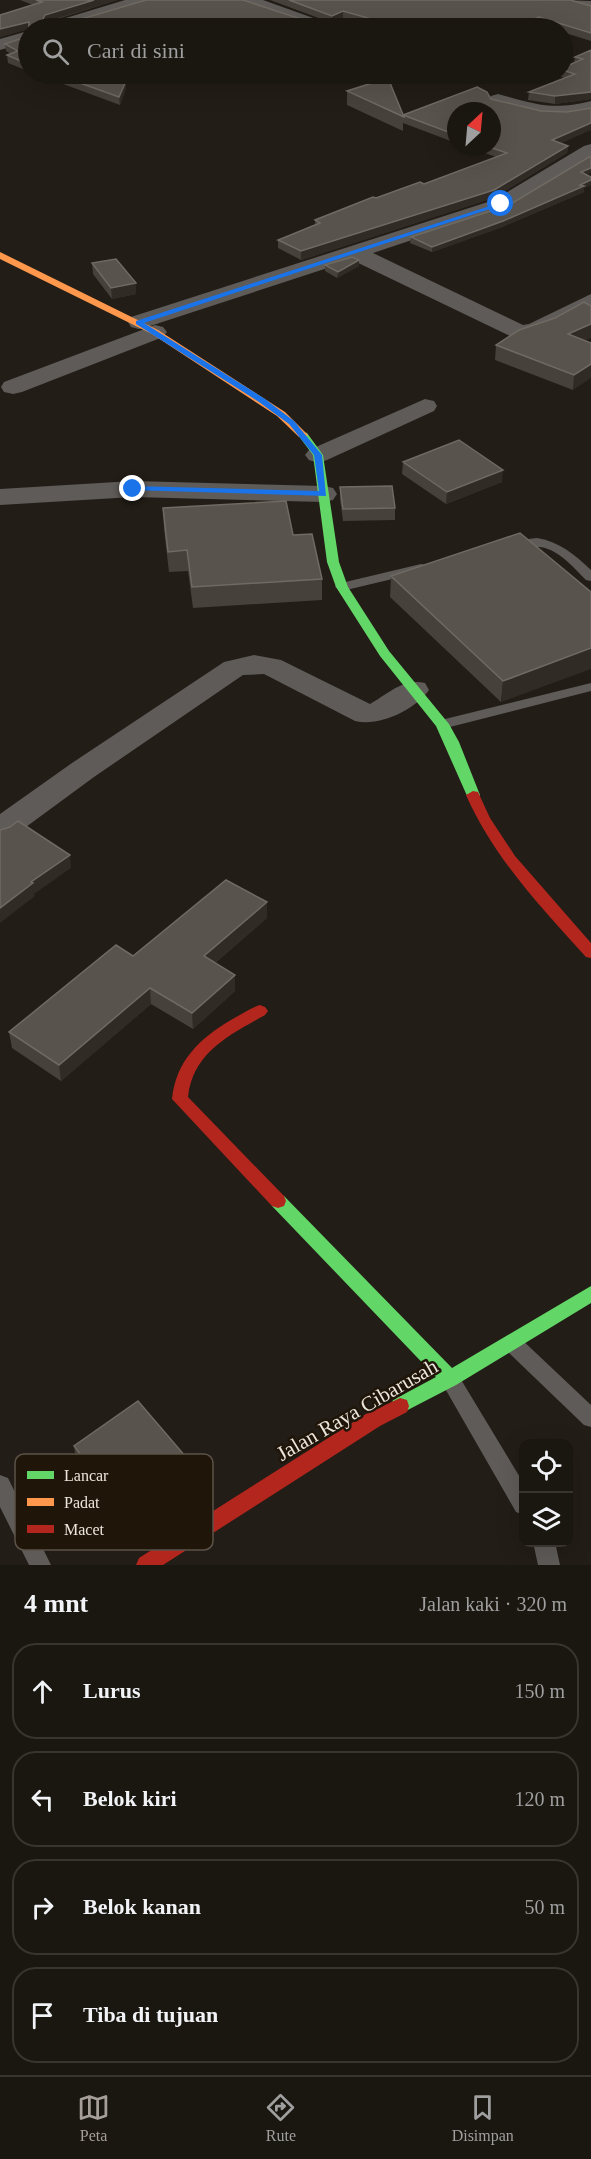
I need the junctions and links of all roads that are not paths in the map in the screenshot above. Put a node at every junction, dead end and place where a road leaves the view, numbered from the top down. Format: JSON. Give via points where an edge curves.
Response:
{"nodes":[{"id":1,"x":143,"y":0,"type":"edge"},
{"id":2,"x":247,"y":0,"type":"edge"},
{"id":3,"x":570,"y":0,"type":"edge"},
{"id":4,"x":591,"y":6,"type":"edge"},
{"id":5,"x":84,"y":18,"type":"edge"},
{"id":6,"x":296,"y":18,"type":"edge"},
{"id":7,"x":18,"y":39,"type":"edge"},
{"id":8,"x":0,"y":45,"type":"edge"},
{"id":9,"x":498,"y":100,"type":"edge"},
{"id":10,"x":591,"y":107,"type":"edge"},
{"id":11,"x":584,"y":131,"type":"edge"},
{"id":12,"x":354,"y":252,"type":"junction"},
{"id":13,"x":0,"y":255,"type":"edge"},
{"id":14,"x":591,"y":301,"type":"edge"},
{"id":15,"x":147,"y":327,"type":"junction"},
{"id":16,"x":13,"y":387,"type":"dead end"},
{"id":17,"x":425,"y":406,"type":"dead end"},
{"id":18,"x":318,"y":455,"type":"junction"},
{"id":19,"x":324,"y":494,"type":"junction"},
{"id":20,"x":0,"y":497,"type":"edge"},
{"id":21,"x":494,"y":550,"type":"edge"},
{"id":22,"x":429,"y":566,"type":"edge"},
{"id":23,"x":591,"y":577,"type":"edge"},
{"id":24,"x":342,"y":587,"type":"junction"},
{"id":25,"x":591,"y":687,"type":"edge"},
{"id":26,"x":414,"y":690,"type":"junction"},
{"id":27,"x":442,"y":724,"type":"junction"},
{"id":28,"x":0,"y":830,"type":"edge"},
{"id":29,"x":591,"y":953,"type":"edge"},
{"id":30,"x":260,"y":1011,"type":"dead end"},
{"id":31,"x":591,"y":1294,"type":"edge"},
{"id":32,"x":512,"y":1343,"type":"junction"},
{"id":33,"x":450,"y":1379,"type":"junction"},
{"id":34,"x":591,"y":1418,"type":"edge"},
{"id":35,"x":0,"y":1485,"type":"edge"},
{"id":36,"x":519,"y":1496,"type":"edge"},
{"id":37,"x":15,"y":1515,"type":"edge"},
{"id":38,"x":213,"y":1522,"type":"edge"},
{"id":39,"x":545,"y":1547,"type":"edge"},
{"id":40,"x":32,"y":1550,"type":"edge"},
{"id":41,"x":169,"y":1550,"type":"edge"},
{"id":42,"x":40,"y":1565,"type":"edge"},
{"id":43,"x":146,"y":1565,"type":"edge"},
{"id":44,"x":549,"y":1565,"type":"edge"}],
"edges":[{"from":1,"to":5,"type":"street"},
{"from":2,"to":6,"type":"street"},
{"from":3,"to":4,"type":"street"},
{"from":7,"to":8,"type":"street"},
{"from":9,"to":11,"type":"street","via":[[557,113]]},
{"from":10,"to":11,"type":"street"},
{"from":11,"to":12,"type":"street","via":[[501,204]]},
{"from":12,"to":14,"type":"street","via":[[520,332],[535,330]]},
{"from":12,"to":15,"type":"street"},
{"from":13,"to":15,"type":"street"},
{"from":15,"to":16,"type":"street"},
{"from":15,"to":18,"type":"street","via":[[281,414]]},
{"from":17,"to":18,"type":"street"},
{"from":18,"to":19,"type":"street"},
{"from":19,"to":20,"type":"street","via":[[133,489]]},
{"from":19,"to":24,"type":"street","via":[[333,562]]},
{"from":21,"to":23,"type":"lane","via":[[527,541],[547,543],[561,549]]},
{"from":22,"to":24,"type":"lane"},
{"from":24,"to":26,"type":"street","via":[[373,638]]},
{"from":25,"to":27,"type":"lane"},
{"from":26,"to":27,"type":"street"},
{"from":26,"to":28,"type":"street","via":[[379,712],[366,714],[271,666],[234,668]]},
{"from":27,"to":29,"type":"street","via":[[478,811],[503,852]]},
{"from":30,"to":33,"type":"street","via":[[220,1035],[184,1068],[179,1081],[180,1099]]},
{"from":31,"to":32,"type":"street","name":"Jalan Raya Cibarusah"},
{"from":32,"to":33,"type":"street","name":"Jalan Raya Cibarusah"},
{"from":32,"to":34,"type":"lane"},
{"from":33,"to":36,"type":"lane"},
{"from":33,"to":38,"type":"street","name":"Jalan Raya Cibarusah","via":[[373,1420]]},
{"from":35,"to":37,"type":"lane"},
{"from":39,"to":44,"type":"lane"},
{"from":40,"to":42,"type":"lane"},
{"from":41,"to":43,"type":"street","name":"Jalan Raya Cibarusah"}]}
